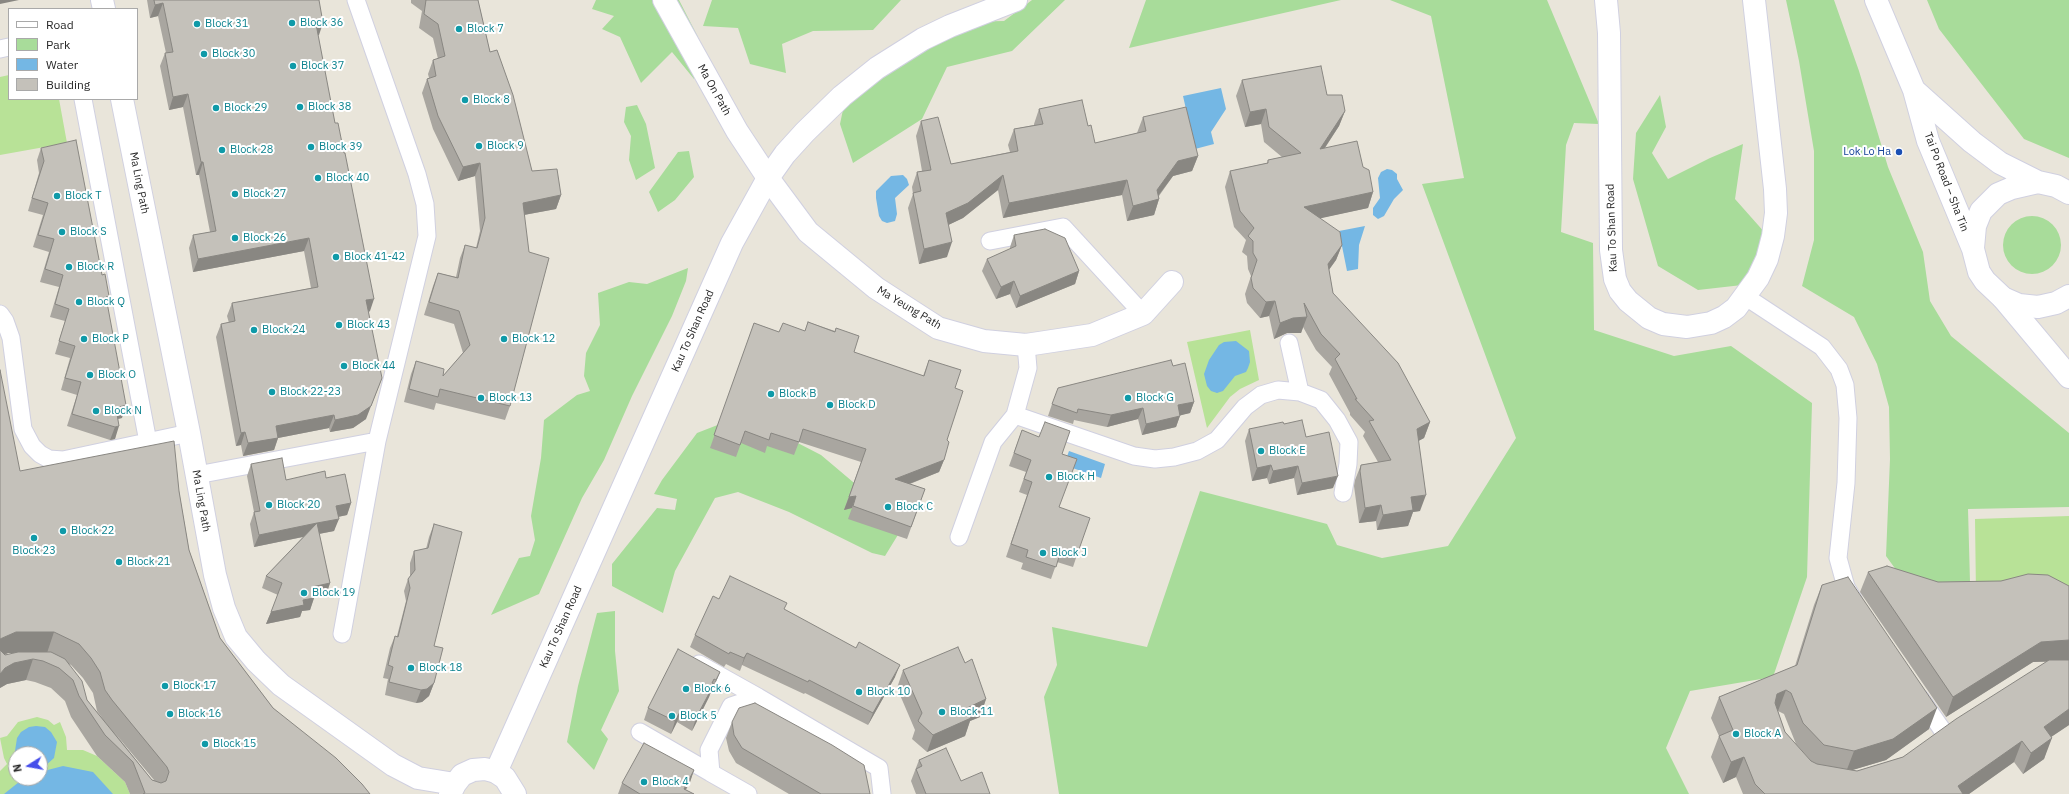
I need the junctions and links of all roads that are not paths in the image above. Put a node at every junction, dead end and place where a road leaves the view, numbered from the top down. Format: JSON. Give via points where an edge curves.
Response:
{"nodes":[{"id":1,"x":356,"y":0,"type":"edge"},
{"id":2,"x":664,"y":0,"type":"edge"},
{"id":3,"x":1016,"y":0,"type":"edge"},
{"id":4,"x":1606,"y":0,"type":"edge"},
{"id":5,"x":1754,"y":0,"type":"edge"},
{"id":6,"x":1876,"y":0,"type":"edge"},
{"id":7,"x":1914,"y":90,"type":"junction"},
{"id":8,"x":83,"y":100,"type":"edge"},
{"id":9,"x":122,"y":100,"type":"edge"},
{"id":10,"x":768,"y":178,"type":"junction"},
{"id":11,"x":2038,"y":182,"type":"junction"},
{"id":12,"x":2069,"y":193,"type":"edge"},
{"id":13,"x":990,"y":241,"type":"dead end"},
{"id":14,"x":1973,"y":249,"type":"junction"},
{"id":15,"x":1172,"y":282,"type":"dead end"},
{"id":16,"x":2069,"y":296,"type":"edge"},
{"id":17,"x":1746,"y":297,"type":"junction"},
{"id":18,"x":2003,"y":298,"type":"junction"},
{"id":19,"x":0,"y":314,"type":"edge"},
{"id":20,"x":1143,"y":314,"type":"junction"},
{"id":21,"x":1289,"y":343,"type":"dead end"},
{"id":22,"x":1026,"y":345,"type":"junction"},
{"id":23,"x":2069,"y":377,"type":"edge"},
{"id":24,"x":1300,"y":392,"type":"junction"},
{"id":25,"x":1015,"y":415,"type":"junction"},
{"id":26,"x":189,"y":433,"type":"junction"},
{"id":27,"x":377,"y":441,"type":"junction"},
{"id":28,"x":148,"y":442,"type":"junction"},
{"id":29,"x":197,"y":475,"type":"junction"},
{"id":30,"x":1343,"y":493,"type":"dead end"},
{"id":31,"x":959,"y":537,"type":"dead end"},
{"id":32,"x":1863,"y":614,"type":"edge"},
{"id":33,"x":342,"y":634,"type":"dead end"},
{"id":34,"x":685,"y":656,"type":"edge"},
{"id":35,"x":1912,"y":686,"type":"edge"},
{"id":36,"x":758,"y":697,"type":"junction"},
{"id":37,"x":1943,"y":731,"type":"edge"},
{"id":38,"x":640,"y":732,"type":"dead end"},
{"id":39,"x":496,"y":772,"type":"junction"},
{"id":40,"x":711,"y":773,"type":"junction"},
{"id":41,"x":452,"y":789,"type":"edge"},
{"id":42,"x":515,"y":794,"type":"edge"},
{"id":43,"x":748,"y":794,"type":"edge"},
{"id":44,"x":882,"y":794,"type":"edge"}],
"edges":[{"from":1,"to":27,"type":"lane","via":[[417,174],[425,204],[427,236]]},
{"from":2,"to":10,"type":"street","name":"Ma On Path","via":[[737,131]]},
{"from":3,"to":10,"type":"street","name":"Kau To Shan Road","via":[[930,36],[877,68],[842,96],[805,132]]},
{"from":4,"to":17,"type":"street","name":"Kau To Shan Road","via":[[1609,33],[1611,250],[1615,279],[1620,291],[1643,314],[1663,324],[1687,327],[1711,323],[1724,317]]},
{"from":5,"to":17,"type":"street","name":"Kau To Shan Road","via":[[1776,213],[1767,259]]},
{"from":6,"to":7,"type":"street","name":"Tai Po Road – Sha Tin"},
{"from":7,"to":11,"type":"street","name":"Tai Po Road – Sha Tin","via":[[1972,142],[1995,159]]},
{"from":7,"to":14,"type":"street","name":"Tai Po Road – Sha Tin","via":[[1928,141]]},
{"from":8,"to":28,"type":"lane"},
{"from":9,"to":26,"type":"street","name":"Ma Ling Path"},
{"from":10,"to":22,"type":"street","name":"Ma Yeung Path","via":[[808,232],[876,288],[938,328],[984,341]]},
{"from":10,"to":39,"type":"street","name":"Kau To Shan Road","via":[[732,243]]},
{"from":11,"to":12,"type":"street","name":"Tai Po Road – Sha Tin","via":[[2056,186]]},
{"from":11,"to":14,"type":"street","name":"Tai Po Road – Sha Tin","via":[[2012,188],[1990,201],[1981,211],[1975,226]]},
{"from":13,"to":20,"type":"lane","via":[[1063,227]]},
{"from":14,"to":18,"type":"street","name":"Tai Po Road – Sha Tin","via":[[1979,272],[1993,291]]},
{"from":15,"to":20,"type":"street","name":"Ma Yeung Path"},
{"from":16,"to":18,"type":"street","name":"Tai Po Road – Sha Tin","via":[[2056,303],[2038,307],[2019,305]]},
{"from":17,"to":32,"type":"lane","via":[[1822,347],[1839,369],[1848,401],[1848,418],[1846,483],[1838,558],[1846,587]]},
{"from":18,"to":23,"type":"street"},
{"from":19,"to":28,"type":"lane","via":[[11,338],[23,429],[32,446],[40,454],[49,459],[63,460]]},
{"from":20,"to":22,"type":"street","name":"Ma Yeung Path","via":[[1092,335]]},
{"from":21,"to":24,"type":"lane"},
{"from":22,"to":25,"type":"lane","via":[[1028,368]]},
{"from":24,"to":25,"type":"lane","via":[[1278,390],[1261,395],[1245,407],[1217,440],[1197,451],[1174,458],[1134,456]]},
{"from":24,"to":30,"type":"lane","via":[[1321,400],[1337,420],[1349,442]]},
{"from":25,"to":31,"type":"lane","via":[[993,442]]},
{"from":26,"to":28,"type":"lane"},
{"from":26,"to":29,"type":"street","name":"Ma Ling Path"},
{"from":27,"to":29,"type":"lane"},
{"from":27,"to":33,"type":"lane"},
{"from":29,"to":41,"type":"street","name":"Ma Ling Path","via":[[205,526],[224,608],[236,637],[281,685],[393,765],[418,778]]},
{"from":34,"to":36,"type":"lane"},
{"from":35,"to":37,"type":"lane"},
{"from":36,"to":40,"type":"lane","via":[[731,706],[709,750]]},
{"from":36,"to":44,"type":"lane","via":[[879,768]]},
{"from":38,"to":40,"type":"lane"},
{"from":39,"to":41,"type":"street","via":[[485,769],[473,770],[462,775]]},
{"from":39,"to":42,"type":"street","via":[[505,778]]},
{"from":40,"to":43,"type":"lane"}]}
